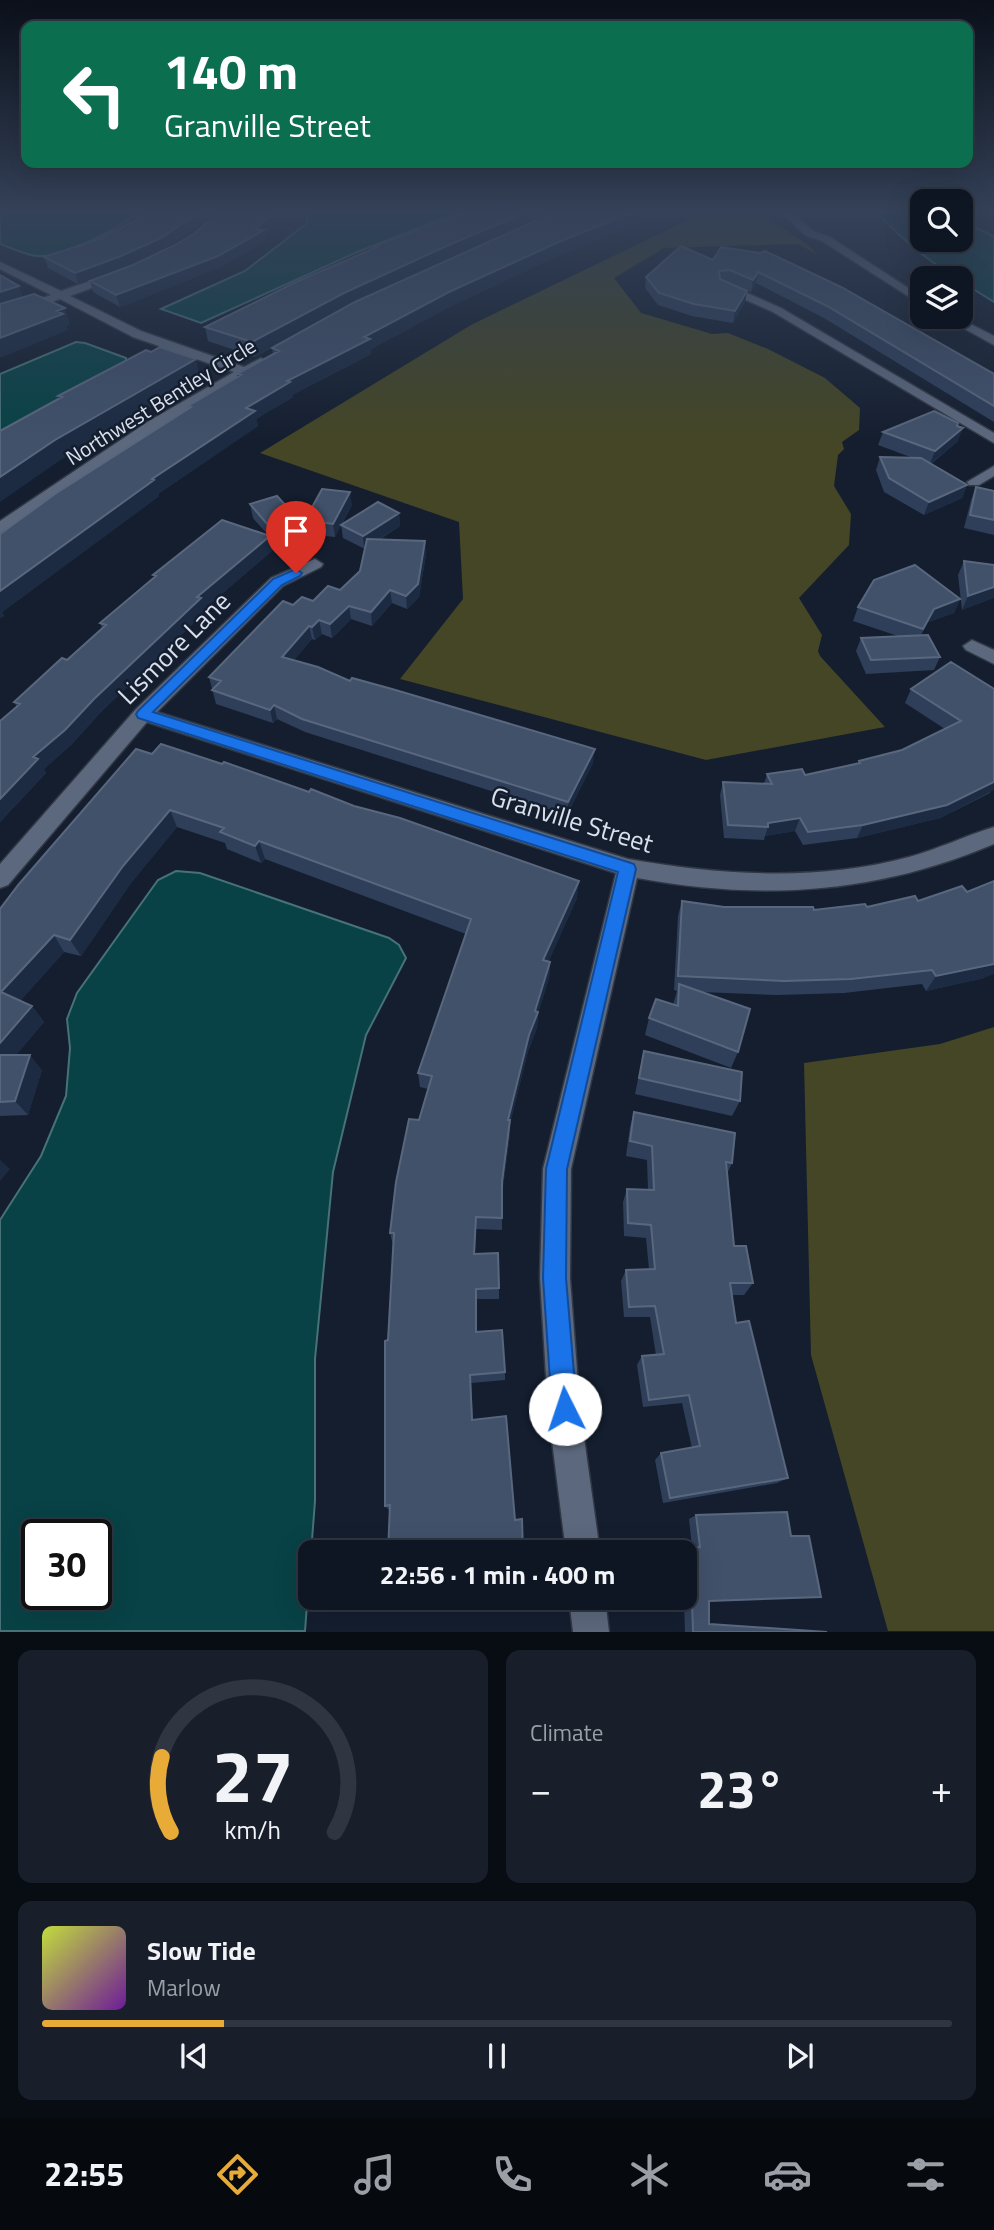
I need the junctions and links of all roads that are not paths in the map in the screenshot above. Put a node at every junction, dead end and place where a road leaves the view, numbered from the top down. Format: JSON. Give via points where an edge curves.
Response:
{"nodes":[{"id":1,"x":48,"y":288,"type":"edge"},
{"id":2,"x":81,"y":288,"type":"edge"},
{"id":3,"x":728,"y":288,"type":"edge"},
{"id":4,"x":62,"y":295,"type":"junction"},
{"id":5,"x":0,"y":317,"type":"edge"},
{"id":6,"x":972,"y":329,"type":"edge"},
{"id":7,"x":994,"y":341,"type":"edge"},
{"id":8,"x":267,"y":358,"type":"edge"},
{"id":9,"x":244,"y":371,"type":"junction"},
{"id":10,"x":994,"y":439,"type":"edge"},
{"id":11,"x":994,"y":470,"type":"edge"},
{"id":12,"x":974,"y":482,"type":"dead end"},
{"id":13,"x":0,"y":528,"type":"edge"},
{"id":14,"x":315,"y":564,"type":"dead end"},
{"id":15,"x":972,"y":646,"type":"dead end"},
{"id":16,"x":994,"y":658,"type":"edge"},
{"id":17,"x":143,"y":714,"type":"junction"},
{"id":18,"x":994,"y":835,"type":"edge"},
{"id":19,"x":628,"y":869,"type":"junction"},
{"id":20,"x":0,"y":879,"type":"edge"},
{"id":21,"x":581,"y":1540,"type":"edge"},
{"id":22,"x":588,"y":1610,"type":"edge"},
{"id":23,"x":591,"y":1632,"type":"edge"}],
"edges":[{"from":1,"to":4,"type":"street"},
{"from":2,"to":4,"type":"street"},
{"from":3,"to":10,"type":"street","via":[[777,310]]},
{"from":4,"to":5,"type":"street"},
{"from":4,"to":9,"type":"street","via":[[137,334]]},
{"from":6,"to":7,"type":"street"},
{"from":8,"to":9,"type":"street","name":"Northwest Bentley Circle"},
{"from":9,"to":13,"type":"street","name":"Northwest Bentley Circle","via":[[154,424]]},
{"from":11,"to":12,"type":"street"},
{"from":14,"to":17,"type":"street","name":"Lismore Lane","via":[[277,582]]},
{"from":15,"to":16,"type":"street"},
{"from":17,"to":19,"type":"street","name":"Granville Street"},
{"from":17,"to":20,"type":"street","name":"Lismore Lane"},
{"from":18,"to":19,"type":"street","name":"Granville Street","via":[[898,869],[826,880],[671,877]]},
{"from":19,"to":21,"type":"street","via":[[556,1169],[555,1278]]},
{"from":22,"to":23,"type":"street"}]}
